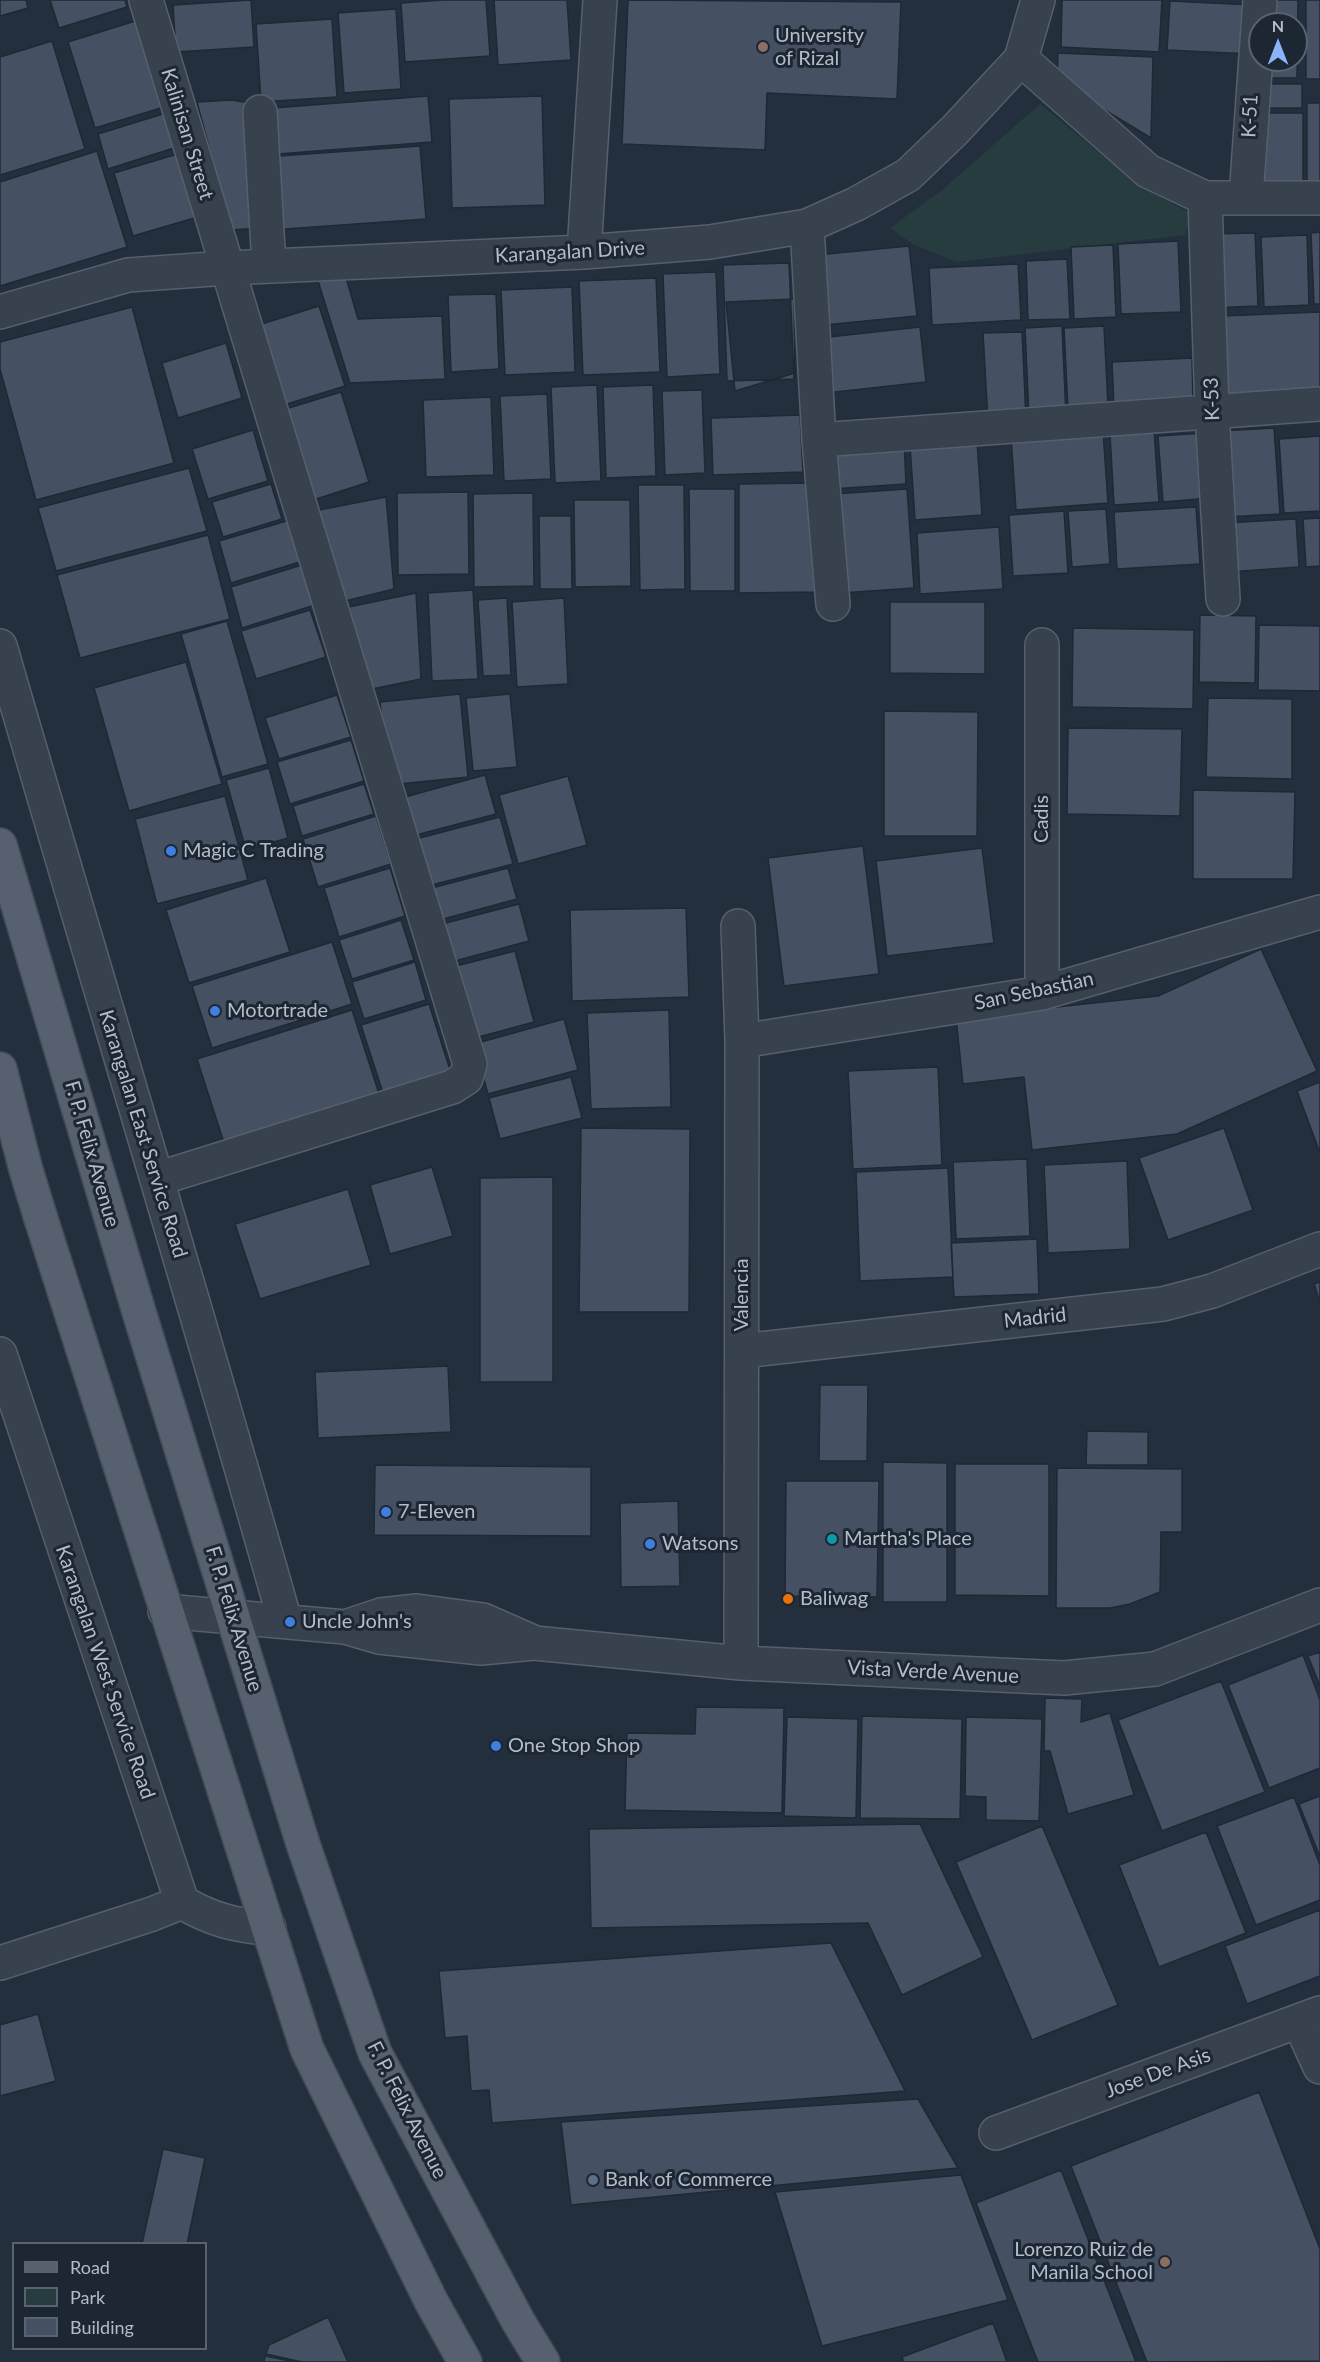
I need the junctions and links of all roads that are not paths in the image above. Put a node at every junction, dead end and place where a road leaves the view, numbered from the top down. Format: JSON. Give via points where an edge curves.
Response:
{"nodes":[{"id":1,"x":146,"y":0,"type":"edge"},
{"id":2,"x":600,"y":0,"type":"edge"},
{"id":3,"x":1038,"y":0,"type":"edge"},
{"id":4,"x":1260,"y":0,"type":"edge"},
{"id":5,"x":1021,"y":59,"type":"junction"},
{"id":6,"x":260,"y":112,"type":"dead end"},
{"id":7,"x":1246,"y":197,"type":"junction"},
{"id":8,"x":1204,"y":198,"type":"junction"},
{"id":9,"x":1320,"y":198,"type":"edge"},
{"id":10,"x":807,"y":226,"type":"junction"},
{"id":11,"x":584,"y":252,"type":"junction"},
{"id":12,"x":269,"y":266,"type":"junction"},
{"id":13,"x":227,"y":268,"type":"junction"},
{"id":14,"x":0,"y":312,"type":"edge"},
{"id":15,"x":1320,"y":404,"type":"edge"},
{"id":16,"x":1212,"y":412,"type":"junction"},
{"id":17,"x":819,"y":440,"type":"junction"},
{"id":18,"x":1223,"y":599,"type":"dead end"},
{"id":19,"x":833,"y":604,"type":"dead end"},
{"id":20,"x":1042,"y":645,"type":"dead end"},
{"id":21,"x":0,"y":646,"type":"edge"},
{"id":22,"x":0,"y":845,"type":"edge"},
{"id":23,"x":1320,"y":912,"type":"edge"},
{"id":24,"x":738,"y":926,"type":"dead end"},
{"id":25,"x":1042,"y":993,"type":"junction"},
{"id":26,"x":742,"y":1041,"type":"junction"},
{"id":27,"x":0,"y":1069,"type":"edge"},
{"id":28,"x":157,"y":1179,"type":"junction"},
{"id":29,"x":1320,"y":1249,"type":"edge"},
{"id":30,"x":742,"y":1351,"type":"junction"},
{"id":31,"x":2,"y":1370,"type":"edge"},
{"id":32,"x":1320,"y":1605,"type":"edge"},
{"id":33,"x":165,"y":1611,"type":"junction"},
{"id":34,"x":234,"y":1617,"type":"junction"},
{"id":35,"x":285,"y":1621,"type":"junction"},
{"id":36,"x":741,"y":1664,"type":"junction"},
{"id":37,"x":182,"y":1902,"type":"junction"},
{"id":38,"x":269,"y":1928,"type":"junction"},
{"id":39,"x":0,"y":1964,"type":"edge"},
{"id":40,"x":1310,"y":2017,"type":"edge"},
{"id":41,"x":1320,"y":2067,"type":"edge"},
{"id":42,"x":996,"y":2133,"type":"dead end"},
{"id":43,"x":465,"y":2362,"type":"edge"},
{"id":44,"x":543,"y":2362,"type":"edge"}],
"edges":[{"from":1,"to":13,"type":"street","name":"Kalinisan Street"},
{"from":2,"to":11,"type":"street"},
{"from":3,"to":5,"type":"street","name":"Karangalan Drive"},
{"from":4,"to":7,"type":"street","name":"K-51"},
{"from":5,"to":8,"type":"street","via":[[1148,171]]},
{"from":5,"to":10,"type":"street","name":"Karangalan Drive","via":[[908,175]]},
{"from":6,"to":12,"type":"street"},
{"from":7,"to":8,"type":"street"},
{"from":7,"to":9,"type":"street"},
{"from":8,"to":16,"type":"street","name":"K-53"},
{"from":10,"to":11,"type":"street","name":"Karangalan Drive","via":[[710,243]]},
{"from":10,"to":17,"type":"street"},
{"from":11,"to":12,"type":"street","name":"Karangalan Drive"},
{"from":12,"to":13,"type":"street","name":"Karangalan Drive"},
{"from":13,"to":14,"type":"street","name":"Karangalan Drive","via":[[128,275]]},
{"from":13,"to":28,"type":"street","name":"Kalinisan Street","via":[[470,1069],[466,1078],[452,1087]]},
{"from":15,"to":16,"type":"street"},
{"from":16,"to":17,"type":"street"},
{"from":16,"to":18,"type":"street","name":"K-53"},
{"from":17,"to":19,"type":"street"},
{"from":20,"to":25,"type":"street","name":"Cadis"},
{"from":21,"to":28,"type":"street","name":"Karangalan East Service Road"},
{"from":22,"to":34,"type":"main road","name":"F. P. Felix Avenue"},
{"from":23,"to":25,"type":"street","name":"San Sebastian"},
{"from":24,"to":26,"type":"street","name":"Valencia"},
{"from":25,"to":26,"type":"street","name":"San Sebastian"},
{"from":26,"to":30,"type":"street","name":"Valencia"},
{"from":27,"to":33,"type":"main road","via":[[26,1170]]},
{"from":28,"to":35,"type":"street","name":"Karangalan East Service Road"},
{"from":29,"to":30,"type":"street","name":"Madrid","via":[[1212,1291],[1163,1304]]},
{"from":30,"to":36,"type":"street","name":"Valencia"},
{"from":31,"to":37,"type":"street","name":"Karangalan West Service Road"},
{"from":32,"to":36,"type":"street","name":"Vista Verde Avenue","via":[[1155,1669],[1065,1678]]},
{"from":33,"to":34,"type":"street","name":"Vista Verde Avenue"},
{"from":33,"to":38,"type":"main road"},
{"from":34,"to":35,"type":"street","name":"Vista Verde Avenue"},
{"from":34,"to":44,"type":"main road","name":"F. P. Felix Avenue","via":[[303,1844],[375,2054]]},
{"from":35,"to":36,"type":"street","name":"Vista Verde Avenue","via":[[345,1627],[379,1638],[481,1648],[534,1643]]},
{"from":37,"to":38,"type":"street","via":[[219,1921]]},
{"from":37,"to":39,"type":"street"},
{"from":38,"to":43,"type":"main road","via":[[307,2049]]},
{"from":40,"to":41,"type":"street"},
{"from":40,"to":42,"type":"street","name":"Jose De Asis"}]}
